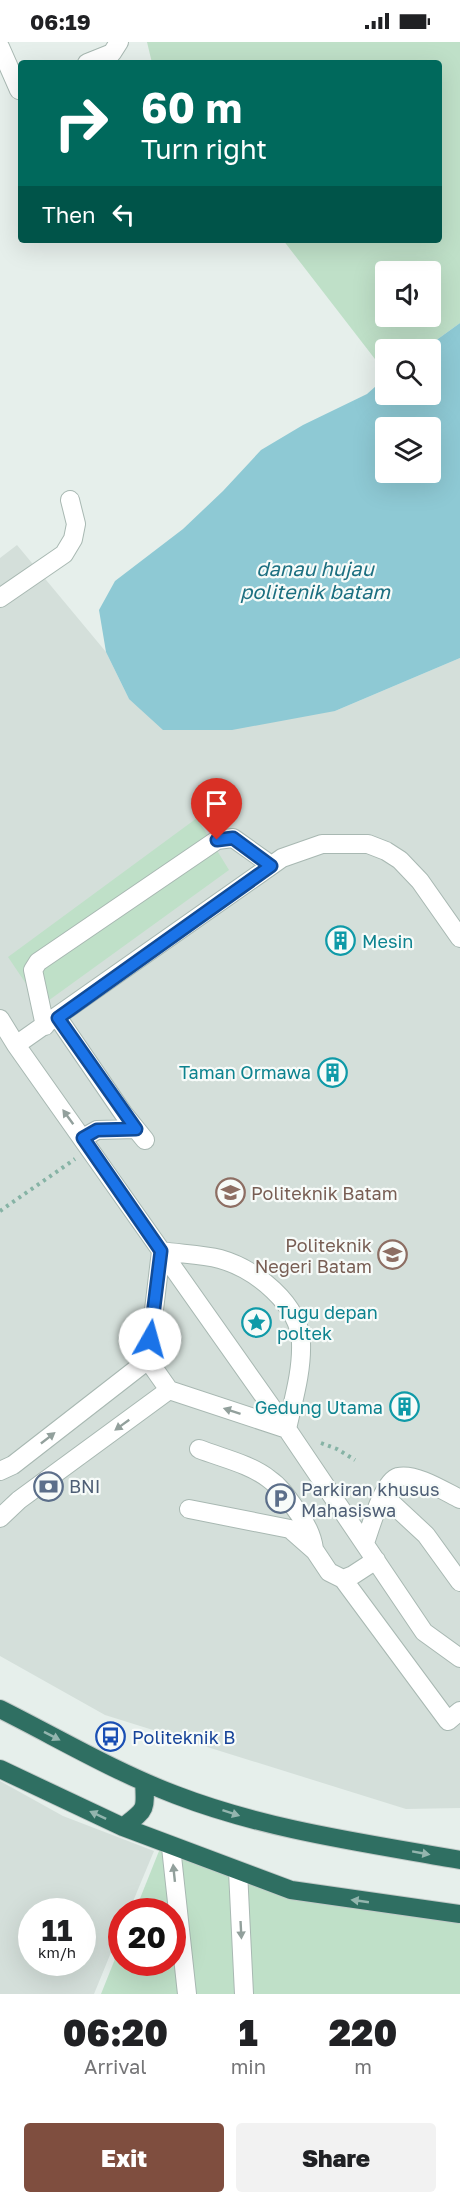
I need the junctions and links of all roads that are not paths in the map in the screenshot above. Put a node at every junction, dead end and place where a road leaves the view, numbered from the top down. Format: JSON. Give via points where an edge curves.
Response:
{"nodes":[{"id":1,"x":119,"y":42,"type":"edge"},
{"id":2,"x":0,"y":47,"type":"edge"},
{"id":3,"x":94,"y":60,"type":"edge"},
{"id":4,"x":18,"y":88,"type":"edge"},
{"id":5,"x":70,"y":500,"type":"dead end"},
{"id":6,"x":0,"y":598,"type":"edge"},
{"id":7,"x":271,"y":866,"type":"junction"},
{"id":8,"x":460,"y":938,"type":"edge"},
{"id":9,"x":0,"y":1018,"type":"edge"},
{"id":10,"x":51,"y":1022,"type":"junction"},
{"id":11,"x":16,"y":1045,"type":"junction"},
{"id":12,"x":87,"y":1144,"type":"junction"},
{"id":13,"x":161,"y":1251,"type":"junction"},
{"id":14,"x":148,"y":1360,"type":"junction"},
{"id":15,"x":169,"y":1390,"type":"junction"},
{"id":16,"x":287,"y":1429,"type":"junction"},
{"id":17,"x":199,"y":1449,"type":"dead end"},
{"id":18,"x":0,"y":1471,"type":"edge"},
{"id":19,"x":383,"y":1495,"type":"junction"},
{"id":20,"x":460,"y":1499,"type":"edge"},
{"id":21,"x":189,"y":1509,"type":"dead end"},
{"id":22,"x":0,"y":1518,"type":"edge"},
{"id":23,"x":365,"y":1543,"type":"junction"},
{"id":24,"x":315,"y":1551,"type":"junction"},
{"id":25,"x":376,"y":1560,"type":"junction"},
{"id":26,"x":343,"y":1579,"type":"junction"},
{"id":27,"x":460,"y":1582,"type":"edge"},
{"id":28,"x":460,"y":1658,"type":"edge"},
{"id":29,"x":0,"y":1709,"type":"edge"},
{"id":30,"x":460,"y":1711,"type":"edge"},
{"id":31,"x":0,"y":1769,"type":"edge"},
{"id":32,"x":144,"y":1782,"type":"junction"},
{"id":33,"x":123,"y":1827,"type":"junction"},
{"id":34,"x":171,"y":1847,"type":"junction"},
{"id":35,"x":460,"y":1860,"type":"edge"},
{"id":36,"x":238,"y":1871,"type":"junction"},
{"id":37,"x":460,"y":1914,"type":"edge"},
{"id":38,"x":187,"y":1994,"type":"edge"},
{"id":39,"x":244,"y":1994,"type":"edge"}],
"edges":[{"from":1,"to":3,"type":"lane","via":[[112,53]]},
{"from":2,"to":4,"type":"lane"},
{"from":5,"to":6,"type":"lane","via":[[76,524],[64,554]]},
{"from":7,"to":8,"type":"lane","via":[[322,844],[368,844],[400,860],[420,881]]},
{"from":7,"to":10,"type":"lane"},
{"from":7,"to":10,"type":"lane","via":[[233,838],[217,840],[38,962],[33,970]]},
{"from":9,"to":11,"type":"lane"},
{"from":10,"to":11,"type":"lane"},
{"from":10,"to":12,"type":"lane","via":[[141,1134],[97,1130]]},
{"from":12,"to":11,"type":"lane","one_way":true},
{"from":12,"to":13,"type":"lane"},
{"from":13,"to":14,"type":"lane"},
{"from":13,"to":16,"type":"lane"},
{"from":13,"to":16,"type":"lane","via":[[218,1259],[242,1268],[269,1287],[295,1316],[301,1341],[300,1358]]},
{"from":14,"to":15,"type":"lane"},
{"from":18,"to":14,"type":"lane","one_way":true},
{"from":16,"to":15,"type":"lane","one_way":true},
{"from":15,"to":22,"type":"lane","one_way":true},
{"from":16,"to":23,"type":"lane"},
{"from":17,"to":24,"type":"lane","via":[[270,1479],[302,1517],[312,1534]]},
{"from":19,"to":20,"type":"lane","via":[[391,1481],[399,1477],[423,1480]]},
{"from":19,"to":23,"type":"lane"},
{"from":19,"to":27,"type":"lane","via":[[426,1534]]},
{"from":21,"to":24,"type":"lane","via":[[290,1529]]},
{"from":23,"to":25,"type":"lane"},
{"from":24,"to":26,"type":"lane","via":[[329,1572]]},
{"from":25,"to":26,"type":"lane"},
{"from":25,"to":28,"type":"lane","via":[[424,1632]]},
{"from":26,"to":30,"type":"lane","via":[[448,1721]]},
{"from":29,"to":32,"type":"highway","one_way":true},
{"from":33,"to":31,"type":"highway","one_way":true},
{"from":32,"to":33,"type":"highway","via":[[142,1812]]},
{"from":32,"to":35,"type":"highway","one_way":true,"via":[[242,1817]]},
{"from":33,"to":34,"type":"highway"},
{"from":34,"to":36,"type":"highway"},
{"from":38,"to":34,"type":"lane","one_way":true},
{"from":37,"to":36,"type":"highway","one_way":true,"via":[[291,1890]]},
{"from":36,"to":39,"type":"lane","one_way":true}]}
